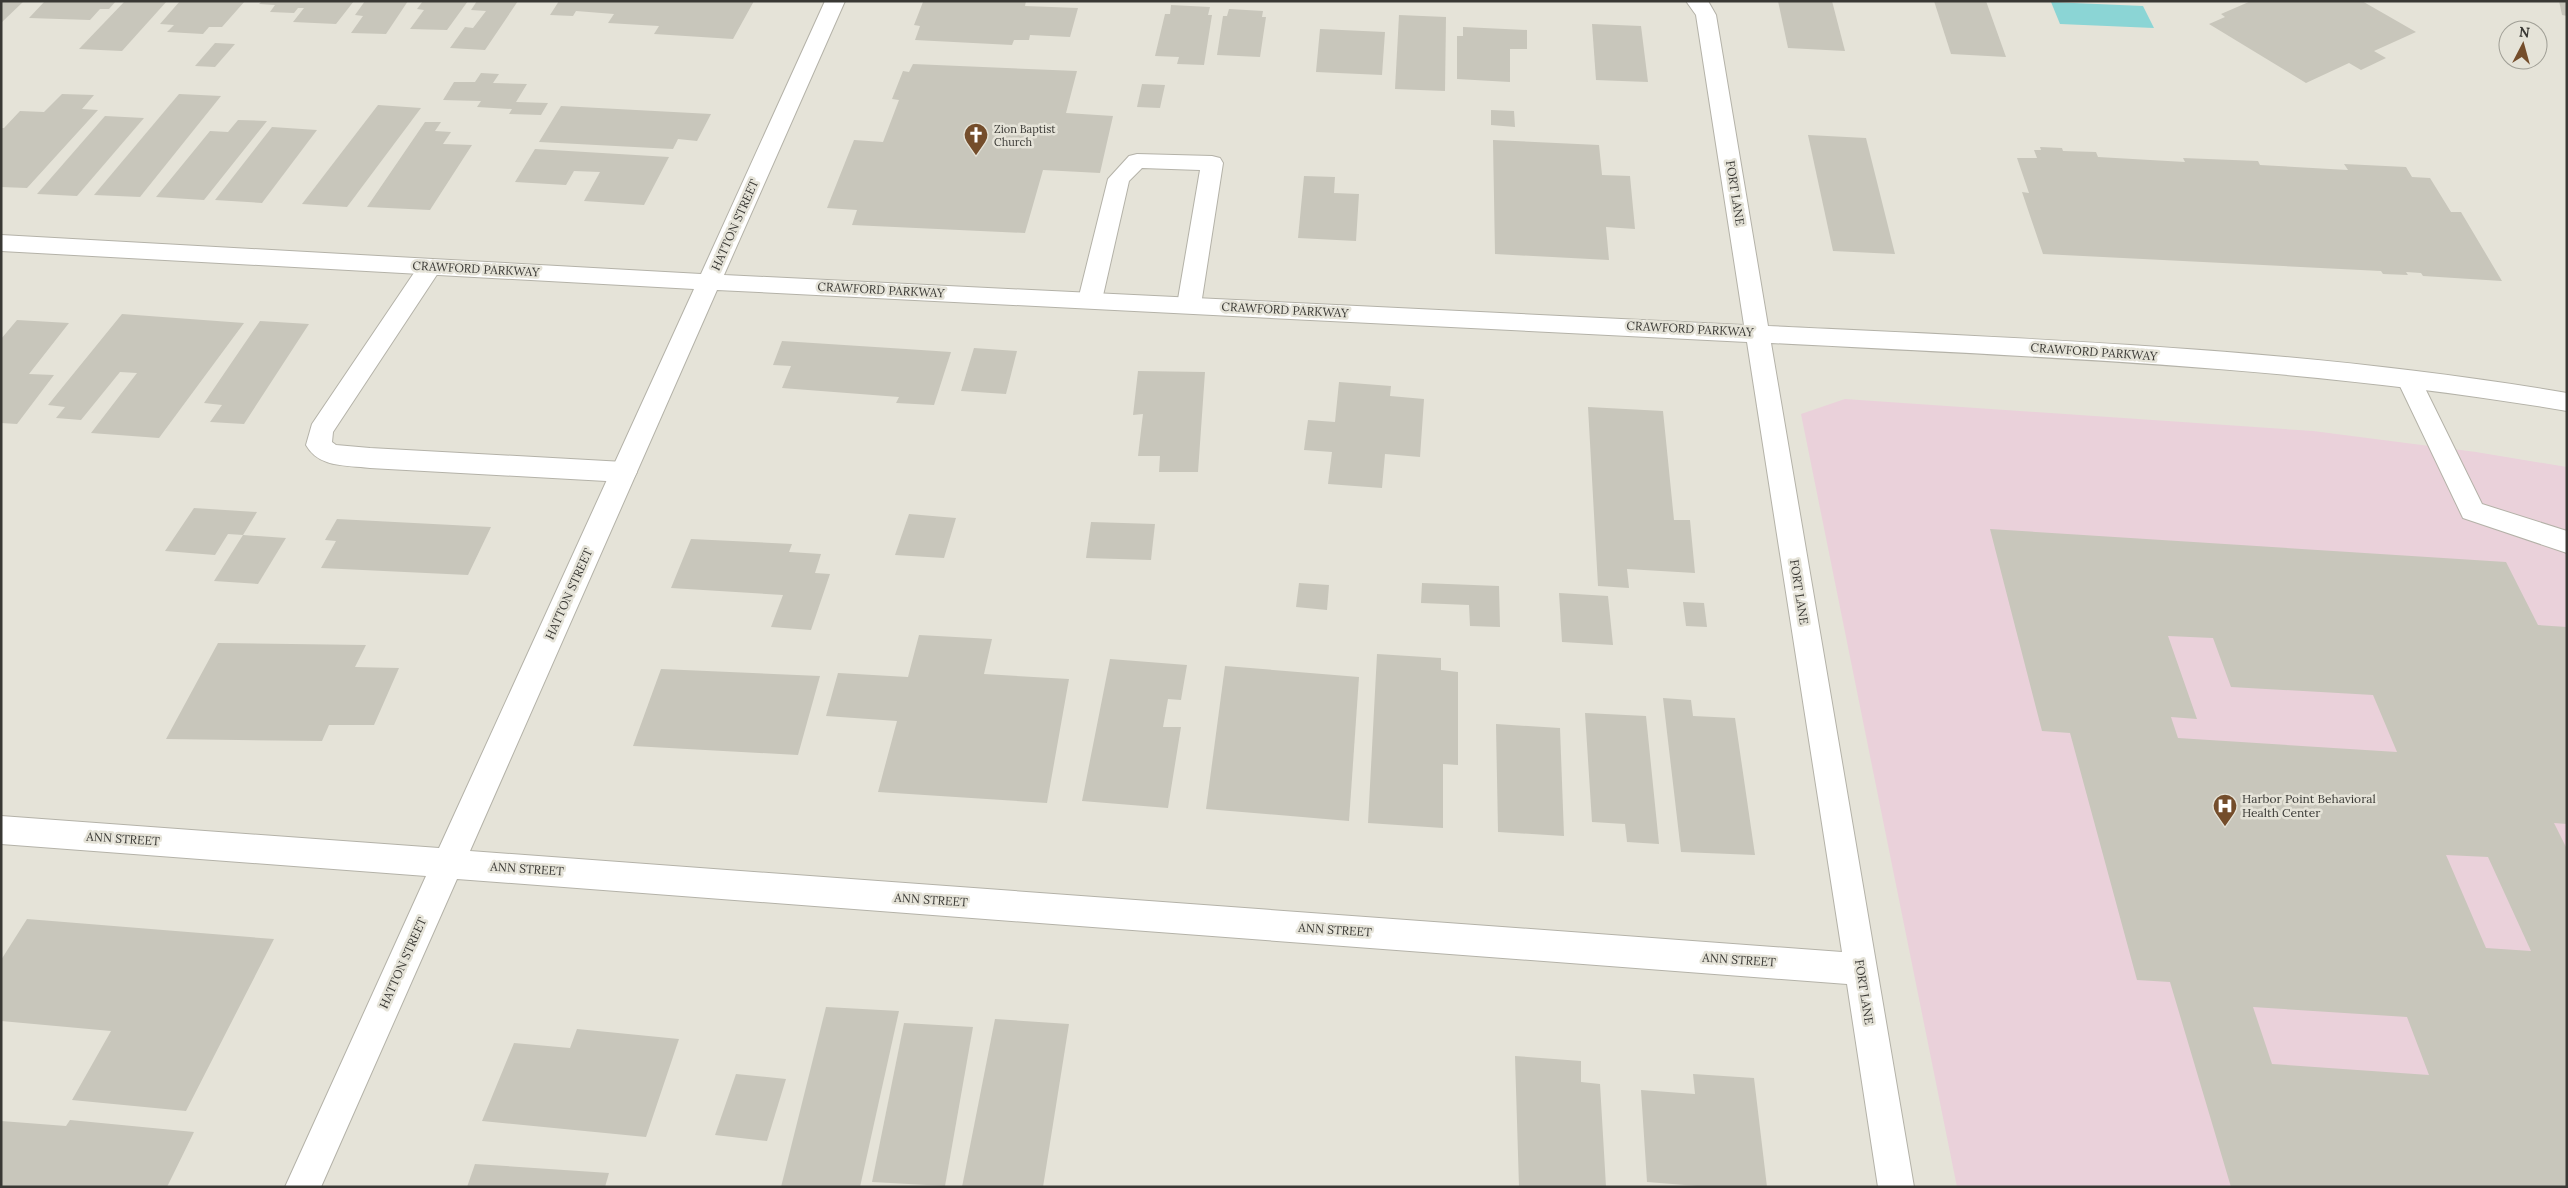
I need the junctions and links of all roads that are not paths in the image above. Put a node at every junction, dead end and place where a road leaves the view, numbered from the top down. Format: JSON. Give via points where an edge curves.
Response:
{"nodes":[{"id":1,"x":835,"y":1,"type":"edge"},
{"id":2,"x":1696,"y":1,"type":"edge"},
{"id":3,"x":1,"y":243,"type":"edge"},
{"id":4,"x":430,"y":266,"type":"junction"},
{"id":5,"x":709,"y":282,"type":"junction"},
{"id":6,"x":1090,"y":300,"type":"junction"},
{"id":7,"x":1189,"y":305,"type":"junction"},
{"id":8,"x":1758,"y":332,"type":"junction"},
{"id":9,"x":2409,"y":380,"type":"junction"},
{"id":10,"x":2567,"y":402,"type":"edge"},
{"id":11,"x":624,"y":472,"type":"junction"},
{"id":12,"x":2567,"y":542,"type":"edge"},
{"id":13,"x":1,"y":830,"type":"edge"},
{"id":14,"x":447,"y":864,"type":"junction"},
{"id":15,"x":1861,"y":969,"type":"junction"},
{"id":16,"x":303,"y":1187,"type":"edge"},
{"id":17,"x":1896,"y":1187,"type":"edge"}],
"edges":[{"from":1,"to":5,"type":"street","name":"HATTON STREET"},
{"from":2,"to":8,"type":"street","name":"FORT LANE","via":[[1706,16]]},
{"from":3,"to":4,"type":"street","name":"CRAWFORD PARKWAY"},
{"from":4,"to":5,"type":"street","name":"CRAWFORD PARKWAY"},
{"from":4,"to":11,"type":"street","via":[[321,431],[319,445],[329,454],[370,458]]},
{"from":5,"to":6,"type":"street","name":"CRAWFORD PARKWAY"},
{"from":5,"to":11,"type":"street","name":"HATTON STREET"},
{"from":6,"to":7,"type":"street","name":"CRAWFORD PARKWAY"},
{"from":6,"to":7,"type":"street","via":[[1119,179],[1137,161],[1212,163]]},
{"from":7,"to":8,"type":"street","name":"CRAWFORD PARKWAY"},
{"from":8,"to":9,"type":"street","name":"CRAWFORD PARKWAY","via":[[2060,349],[2287,366]]},
{"from":8,"to":15,"type":"street","name":"FORT LANE"},
{"from":9,"to":10,"type":"street","name":"CRAWFORD PARKWAY"},
{"from":9,"to":12,"type":"street","via":[[2472,512]]},
{"from":11,"to":14,"type":"street","name":"HATTON STREET"},
{"from":13,"to":14,"type":"street","name":"ANN STREET"},
{"from":14,"to":15,"type":"street","name":"ANN STREET"},
{"from":14,"to":16,"type":"street","name":"HATTON STREET"},
{"from":15,"to":17,"type":"street","name":"FORT LANE"}]}
